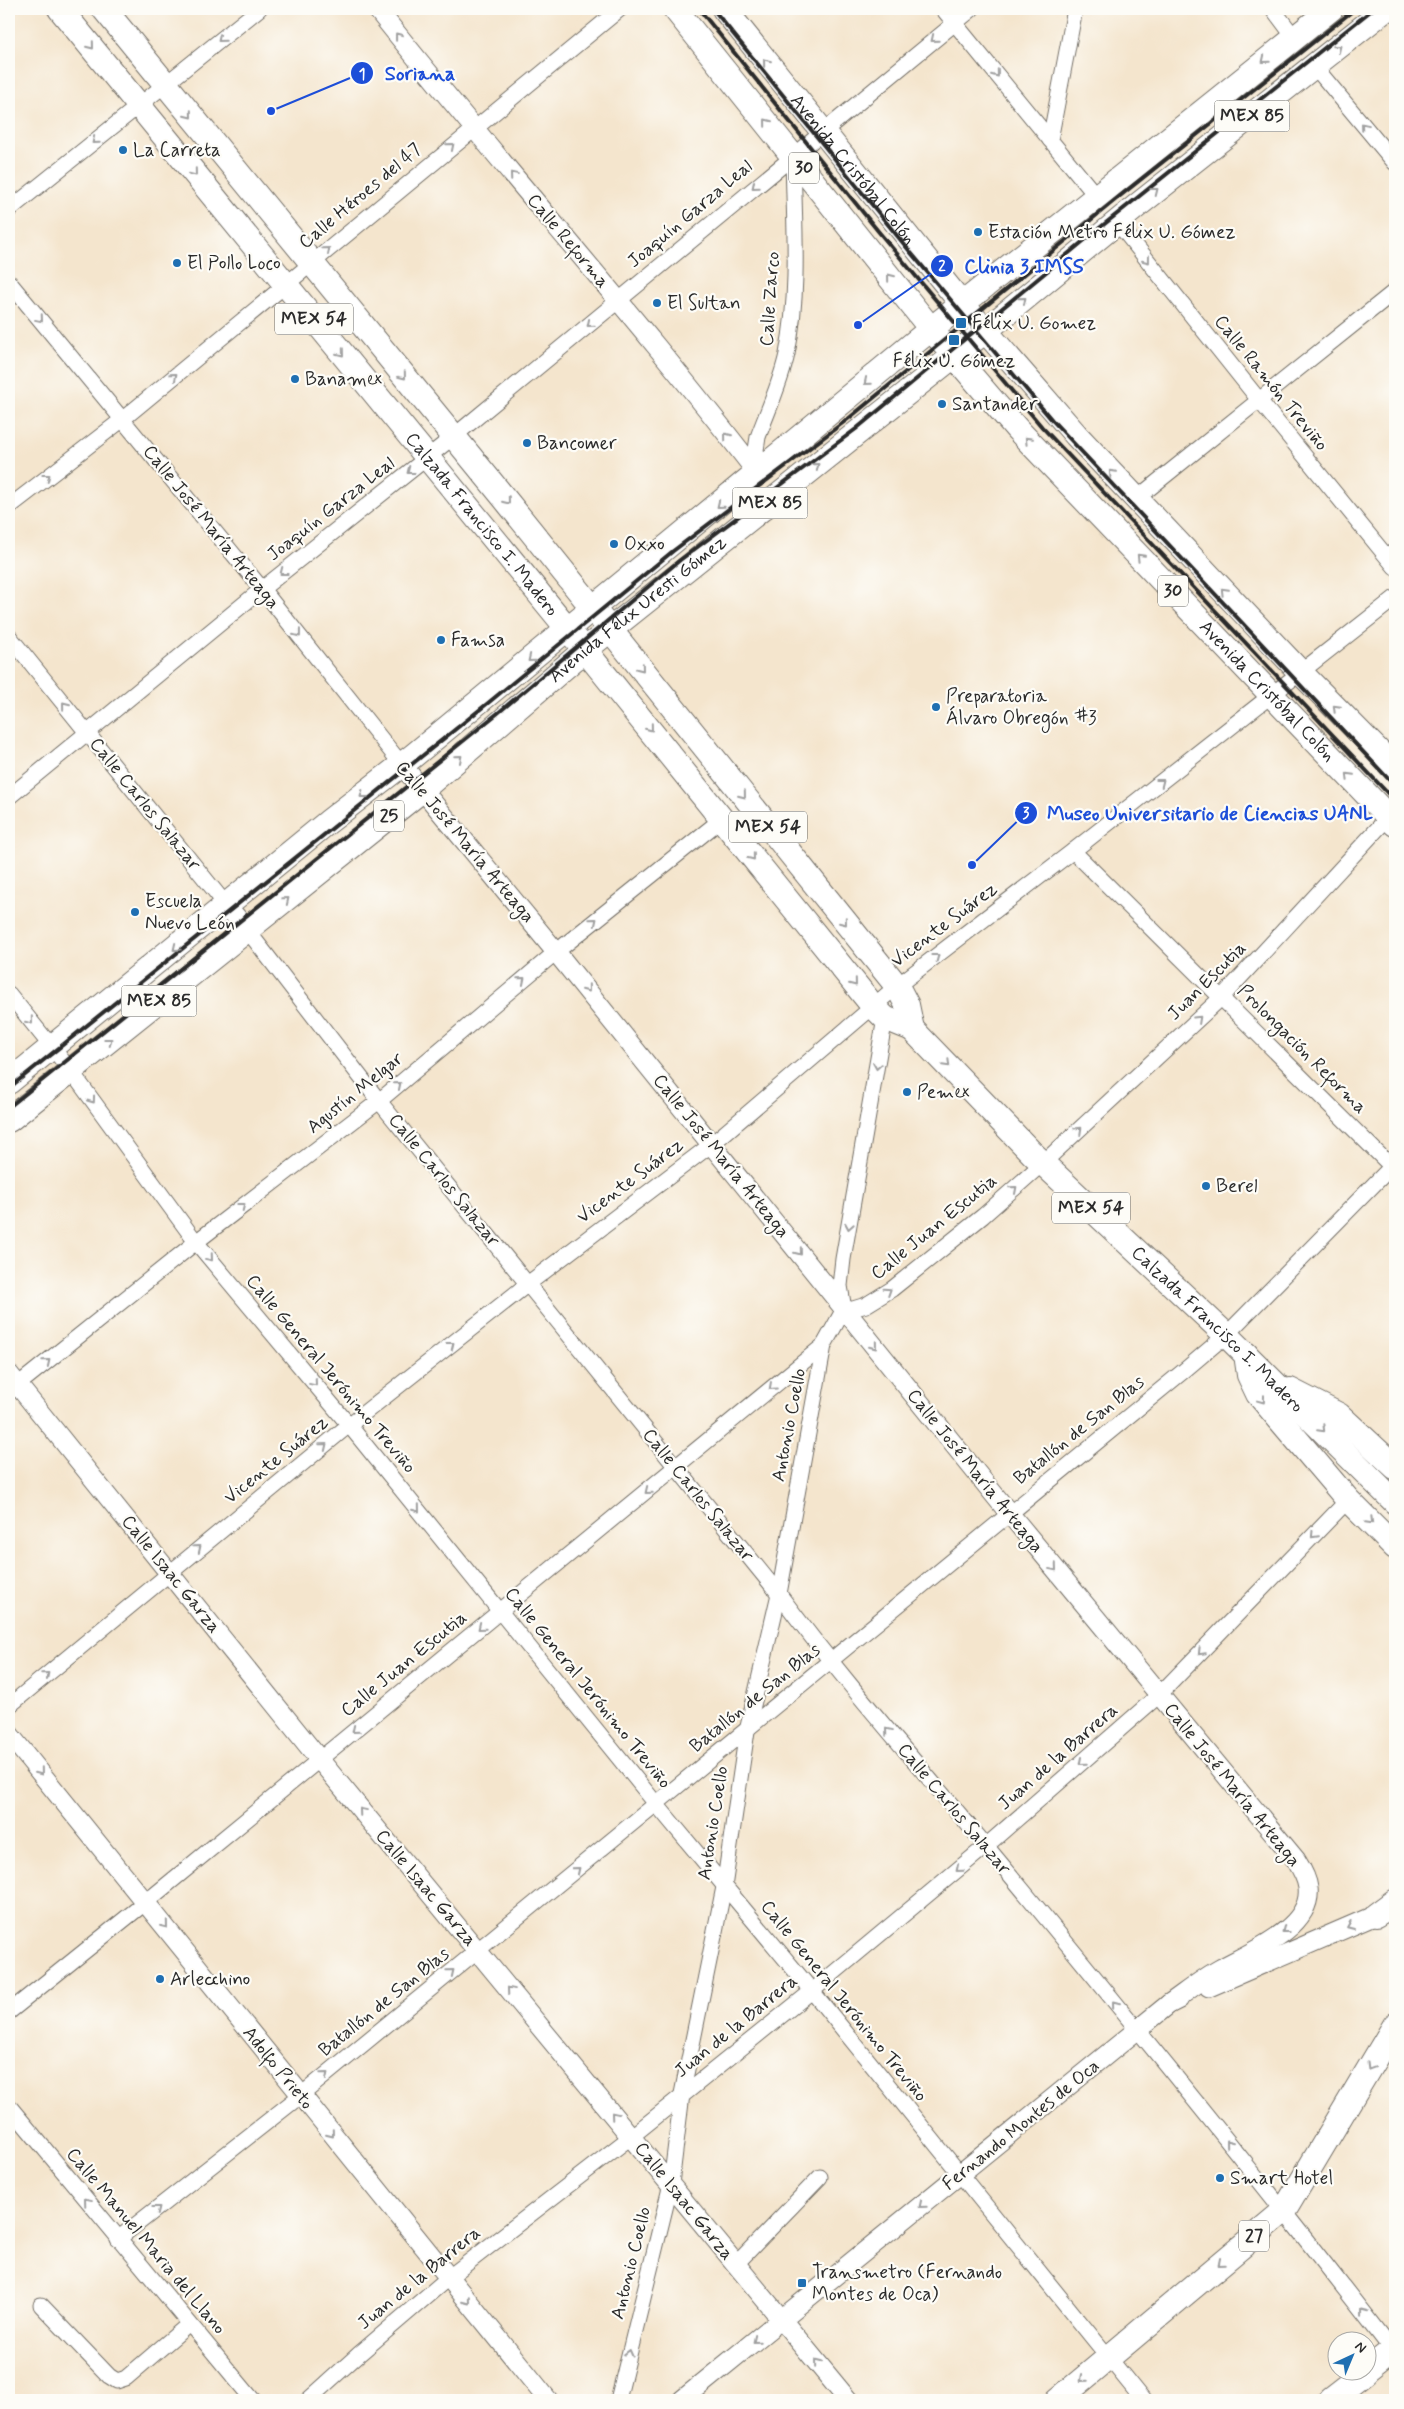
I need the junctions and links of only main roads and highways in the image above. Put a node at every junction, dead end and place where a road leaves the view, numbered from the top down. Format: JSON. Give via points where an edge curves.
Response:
{"nodes":[{"id":1,"x":60,"y":9,"type":"edge"},
{"id":2,"x":104,"y":9,"type":"edge"},
{"id":3,"x":675,"y":9,"type":"edge"},
{"id":4,"x":724,"y":9,"type":"edge"},
{"id":5,"x":1331,"y":9,"type":"edge"},
{"id":6,"x":1386,"y":9,"type":"edge"},
{"id":7,"x":962,"y":304,"type":"junction"},
{"id":8,"x":932,"y":329,"type":"junction"},
{"id":9,"x":985,"y":331,"type":"junction"},
{"id":10,"x":954,"y":356,"type":"junction"},
{"id":11,"x":593,"y":608,"type":"junction"},
{"id":12,"x":569,"y":628,"type":"junction"},
{"id":13,"x":610,"y":630,"type":"junction"},
{"id":14,"x":586,"y":649,"type":"junction"},
{"id":15,"x":1395,"y":768,"type":"edge"},
{"id":16,"x":422,"y":790,"type":"joint"},
{"id":17,"x":1393,"y":817,"type":"edge"},
{"id":18,"x":356,"y":843,"type":"joint"},
{"id":19,"x":912,"y":1030,"type":"junction"},
{"id":20,"x":9,"y":1082,"type":"edge"},
{"id":21,"x":9,"y":1120,"type":"edge"},
{"id":22,"x":1246,"y":1354,"type":"junction"},
{"id":23,"x":1275,"y":1382,"type":"junction"},
{"id":24,"x":1392,"y":1458,"type":"edge"},
{"id":25,"x":1395,"y":1502,"type":"edge"},
{"id":26,"x":1395,"y":1547,"type":"edge"},
{"id":27,"x":1395,"y":1901,"type":"edge"},
{"id":28,"x":1386,"y":1912,"type":"edge"},
{"id":29,"x":1395,"y":2025,"type":"edge"},
{"id":30,"x":1394,"y":2349,"type":"edge"},
{"id":31,"x":1376,"y":2363,"type":"edge"},
{"id":32,"x":1352,"y":2382,"type":"edge"},
{"id":33,"x":1058,"y":2400,"type":"edge"},
{"id":34,"x":1330,"y":2400,"type":"edge"}],
"edges":[{"from":1,"to":12,"type":"main road","name":"Calzada Francisco I. Madero","number":"MEX 54","one_way":true},
{"from":2,"to":11,"type":"main road","name":"Calzada Francisco I. Madero","number":"MEX 54","one_way":true},
{"from":8,"to":3,"type":"main road","name":"Avenida Cristóbal Colón","number":"30","one_way":true},
{"from":7,"to":4,"type":"main road","name":"Avenida Cristóbal Colón","number":"30","one_way":true},
{"from":5,"to":7,"type":"main road","name":"Avenida Félix Uresti Gómez","number":"MEX 85","one_way":true},
{"from":9,"to":6,"type":"main road","name":"Avenida Félix Uresti Gómez","number":"MEX 85","one_way":true},
{"from":7,"to":8,"type":"main road","name":"Avenida Félix Uresti Gómez","number":"MEX 85"},
{"from":7,"to":9,"type":"main road","name":"Avenida Cristóbal Colón","number":"30"},
{"from":8,"to":10,"type":"main road","name":"Avenida Cristóbal Colón","number":"30"},
{"from":8,"to":11,"type":"main road","name":"Avenida Félix Uresti Gómez","number":"MEX 85","one_way":true},
{"from":9,"to":10,"type":"main road","name":"Avenida Félix Uresti Gómez","number":"MEX 85"},
{"from":15,"to":9,"type":"main road","name":"Avenida Cristóbal Colón","number":"30","one_way":true,"via":[[1136,499]]},
{"from":13,"to":10,"type":"main road","name":"Avenida Félix Uresti Gómez","number":"MEX 85","one_way":true},
{"from":17,"to":10,"type":"main road","name":"Avenida Cristóbal Colón","number":"30","one_way":true,"via":[[1271,695],[1024,436]]},
{"from":11,"to":12,"type":"main road","name":"Avenida Félix Uresti Gómez"},
{"from":11,"to":13,"type":"main road","name":"Calzada Francisco I. Madero","number":"MEX 54"},
{"from":12,"to":14,"type":"main road","name":"Calzada Francisco I. Madero","number":"MEX 54"},
{"from":12,"to":20,"type":"main road","name":"Avenida Félix Uresti Gómez","number":"MEX 85","one_way":true},
{"from":13,"to":14,"type":"main road","name":"Avenida Félix Uresti Gómez","number":"MEX 85"},
{"from":13,"to":19,"type":"main road","name":"Calzada Francisco I. Madero","number":"MEX 54","one_way":true,"via":[[897,986],[907,1005]]},
{"from":16,"to":14,"type":"main road","name":"Avenida Félix Uresti Gómez","number":"MEX 85","one_way":true},
{"from":14,"to":19,"type":"main road","name":"Calzada Francisco I. Madero","number":"MEX 54","one_way":true,"via":[[879,1012]]},
{"from":16,"to":18,"type":"main road","name":"Avenida Félix Uresti Gómez","number":"25"},
{"from":21,"to":18,"type":"main road","name":"Avenida Félix Uresti Gómez","number":"MEX 85","one_way":true},
{"from":19,"to":22,"type":"main road","name":"Calzada Francisco I. Madero","number":"MEX 54","one_way":true,"via":[[1043,1163]]},
{"from":22,"to":23,"type":"main road","name":"Calzada Francisco I. Madero","number":"MEX 54"},
{"from":22,"to":26,"type":"main road","one_way":true,"via":[[1249,1375],[1258,1394],[1348,1500]]},
{"from":23,"to":24,"type":"main road","via":[[1339,1415]]},
{"from":23,"to":25,"type":"main road","name":"Calzada Francisco I. Madero","number":"MEX 54","one_way":true},
{"from":27,"to":28,"type":"main road"},
{"from":29,"to":33,"type":"main road","number":"27","one_way":true,"via":[[1284,2210]]},
{"from":30,"to":31,"type":"main road"},
{"from":32,"to":34,"type":"main road"}]}
